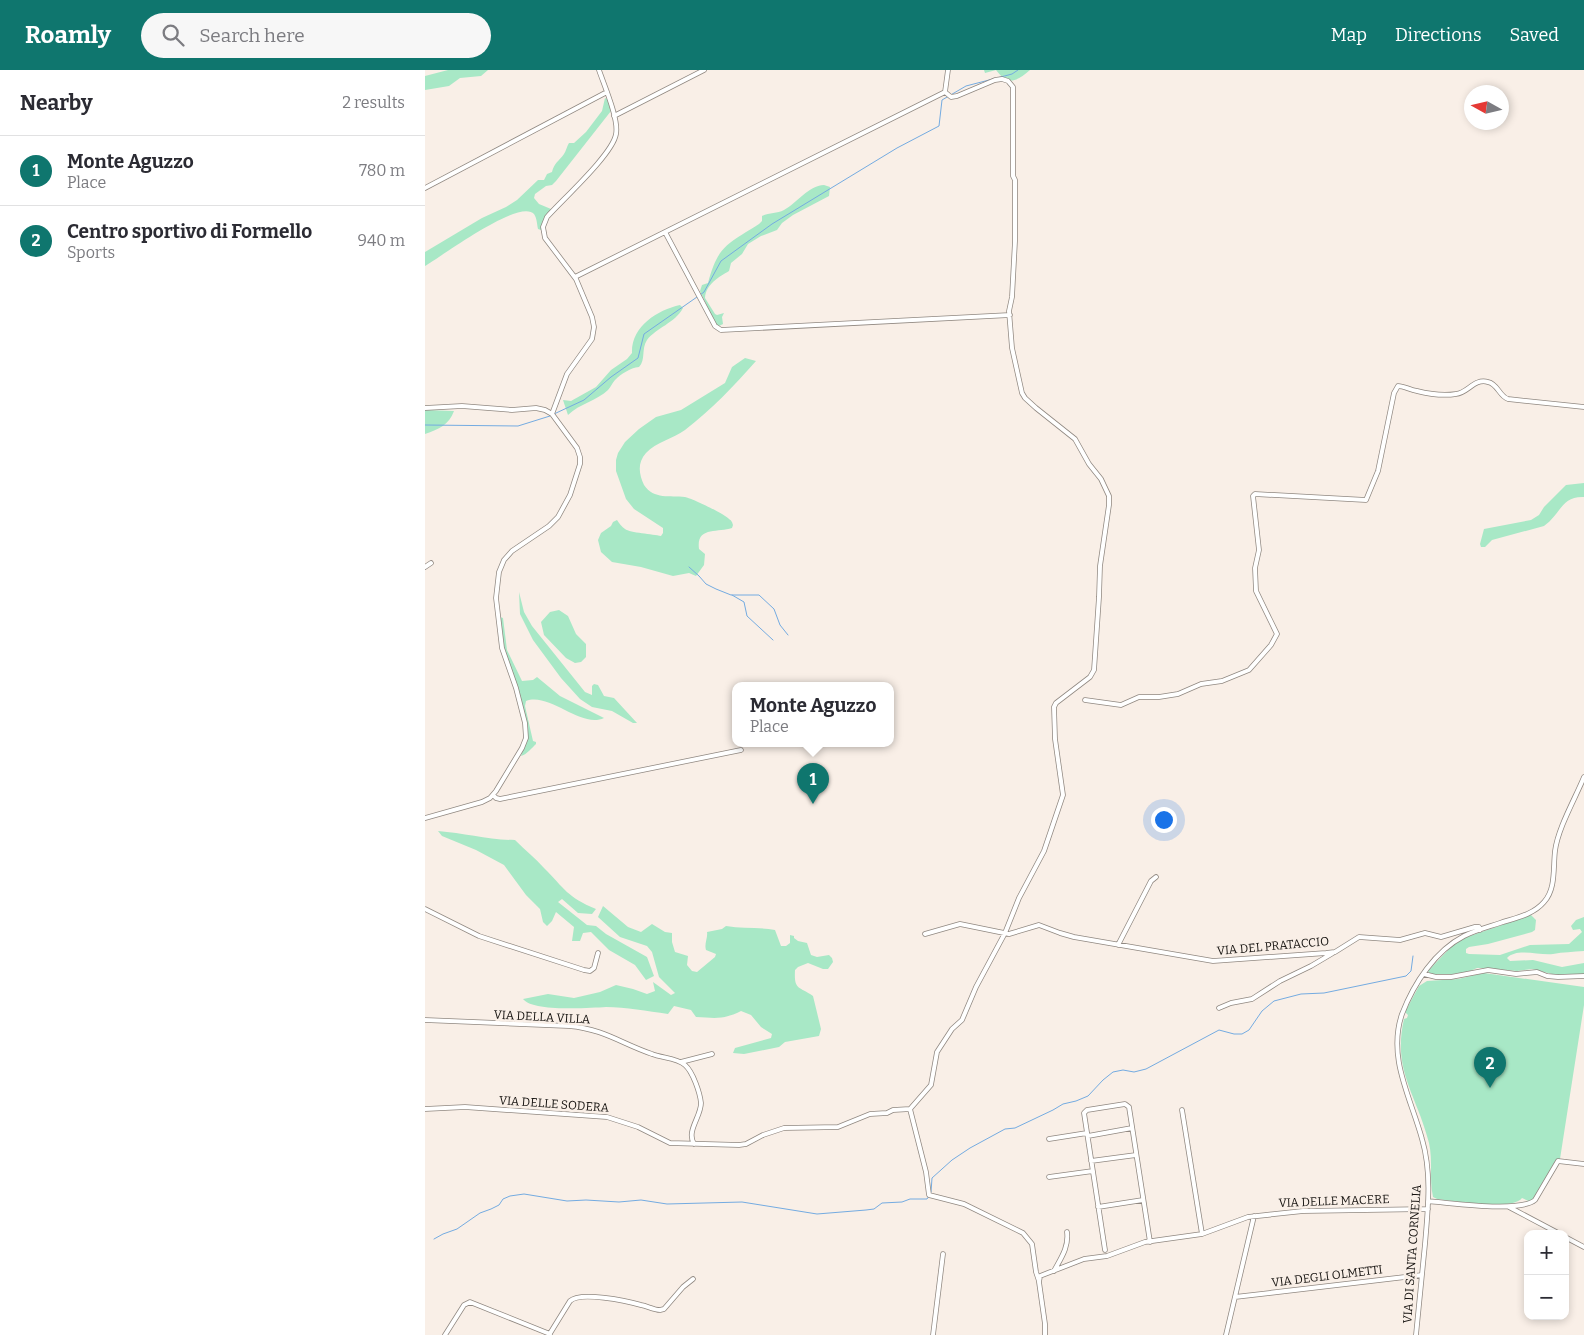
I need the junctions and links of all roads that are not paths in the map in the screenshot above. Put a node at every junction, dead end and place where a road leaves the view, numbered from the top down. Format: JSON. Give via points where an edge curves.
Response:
{"nodes":[{"id":1,"x":599,"y":70,"type":"edge"},
{"id":2,"x":704,"y":70,"type":"edge"},
{"id":3,"x":948,"y":70,"type":"edge"},
{"id":4,"x":607,"y":92,"type":"junction"},
{"id":5,"x":945,"y":92,"type":"junction"},
{"id":6,"x":614,"y":116,"type":"junction"},
{"id":7,"x":425,"y":188,"type":"edge"},
{"id":8,"x":665,"y":232,"type":"junction"},
{"id":9,"x":575,"y":277,"type":"junction"},
{"id":10,"x":1010,"y":315,"type":"junction"},
{"id":11,"x":1584,"y":407,"type":"edge"},
{"id":12,"x":425,"y":408,"type":"edge"},
{"id":13,"x":552,"y":414,"type":"junction"},
{"id":14,"x":431,"y":562,"type":"dead end"},
{"id":15,"x":425,"y":566,"type":"edge"},
{"id":16,"x":1085,"y":700,"type":"dead end"},
{"id":17,"x":741,"y":750,"type":"dead end"},
{"id":18,"x":1584,"y":777,"type":"edge"},
{"id":19,"x":493,"y":795,"type":"junction"},
{"id":20,"x":425,"y":818,"type":"edge"},
{"id":21,"x":1156,"y":877,"type":"dead end"},
{"id":22,"x":425,"y":909,"type":"edge"},
{"id":23,"x":1480,"y":930,"type":"junction"},
{"id":24,"x":925,"y":934,"type":"dead end"},
{"id":25,"x":1005,"y":934,"type":"junction"},
{"id":26,"x":1117,"y":944,"type":"junction"},
{"id":27,"x":598,"y":952,"type":"dead end"},
{"id":28,"x":1335,"y":952,"type":"junction"},
{"id":29,"x":1424,"y":974,"type":"junction"},
{"id":30,"x":1584,"y":976,"type":"edge"},
{"id":31,"x":1219,"y":1008,"type":"dead end"},
{"id":32,"x":425,"y":1020,"type":"edge"},
{"id":33,"x":712,"y":1054,"type":"dead end"},
{"id":34,"x":681,"y":1062,"type":"junction"},
{"id":35,"x":910,"y":1109,"type":"junction"},
{"id":36,"x":425,"y":1110,"type":"edge"},
{"id":37,"x":1182,"y":1110,"type":"dead end"},
{"id":38,"x":1132,"y":1128,"type":"junction"},
{"id":39,"x":1087,"y":1134,"type":"junction"},
{"id":40,"x":1049,"y":1139,"type":"dead end"},
{"id":41,"x":694,"y":1144,"type":"junction"},
{"id":42,"x":1136,"y":1155,"type":"junction"},
{"id":43,"x":1091,"y":1161,"type":"junction"},
{"id":44,"x":1584,"y":1164,"type":"edge"},
{"id":45,"x":1093,"y":1172,"type":"junction"},
{"id":46,"x":1049,"y":1177,"type":"dead end"},
{"id":47,"x":1143,"y":1200,"type":"junction"},
{"id":48,"x":1428,"y":1201,"type":"junction"},
{"id":49,"x":1509,"y":1206,"type":"junction"},
{"id":50,"x":1098,"y":1207,"type":"junction"},
{"id":51,"x":1428,"y":1209,"type":"junction"},
{"id":52,"x":1254,"y":1216,"type":"junction"},
{"id":53,"x":1552,"y":1230,"type":"edge"},
{"id":54,"x":1067,"y":1232,"type":"dead end"},
{"id":55,"x":1201,"y":1234,"type":"junction"},
{"id":56,"x":1569,"y":1239,"type":"edge"},
{"id":57,"x":1150,"y":1242,"type":"junction"},
{"id":58,"x":1584,"y":1247,"type":"edge"},
{"id":59,"x":1105,"y":1250,"type":"dead end"},
{"id":60,"x":943,"y":1254,"type":"dead end"},
{"id":61,"x":1054,"y":1271,"type":"junction"},
{"id":62,"x":1422,"y":1274,"type":"junction"},
{"id":63,"x":693,"y":1279,"type":"dead end"},
{"id":64,"x":1039,"y":1281,"type":"junction"},
{"id":65,"x":1235,"y":1297,"type":"junction"},
{"id":66,"x":549,"y":1334,"type":"edge"},
{"id":67,"x":445,"y":1335,"type":"edge"},
{"id":68,"x":933,"y":1335,"type":"edge"},
{"id":69,"x":1045,"y":1335,"type":"edge"},
{"id":70,"x":1226,"y":1335,"type":"edge"},
{"id":71,"x":1416,"y":1335,"type":"edge"}],
"edges":[{"from":1,"to":4,"type":"street"},
{"from":2,"to":6,"type":"street"},
{"from":3,"to":5,"type":"street"},
{"from":4,"to":6,"type":"street"},
{"from":4,"to":7,"type":"street"},
{"from":5,"to":8,"type":"street"},
{"from":5,"to":10,"type":"street","via":[[954,97],[999,80],[1008,81],[1013,87],[1015,220]]},
{"from":6,"to":9,"type":"street","via":[[617,134],[609,150],[544,224],[546,240]]},
{"from":8,"to":9,"type":"street"},
{"from":8,"to":10,"type":"street","via":[[715,326],[723,331]]},
{"from":9,"to":13,"type":"street","via":[[592,317],[594,331],[591,341],[567,374]]},
{"from":10,"to":25,"type":"street","via":[[1012,348],[1022,393],[1075,439],[1107,491],[1110,503],[1100,562],[1094,670],[1090,677],[1054,706],[1062,800],[1043,853],[1016,904]]},
{"from":11,"to":16,"type":"street","via":[[1508,399],[1493,384],[1485,381],[1455,395],[1424,393],[1398,386],[1378,470],[1366,500],[1253,496],[1259,550],[1255,568],[1256,592],[1277,634],[1271,646],[1249,670],[1222,682],[1201,684],[1181,693],[1159,697],[1139,697],[1121,705]]},
{"from":12,"to":13,"type":"street","via":[[534,408]]},
{"from":13,"to":19,"type":"street","via":[[577,448],[580,460],[572,490],[558,517],[510,552],[499,572],[496,601],[503,650],[516,688],[526,738]]},
{"from":14,"to":15,"type":"street"},
{"from":17,"to":19,"type":"street","via":[[500,799]]},
{"from":18,"to":23,"type":"street","via":[[1557,844],[1547,899],[1526,915]]},
{"from":19,"to":20,"type":"street","via":[[482,802]]},
{"from":21,"to":26,"type":"street"},
{"from":22,"to":27,"type":"street","via":[[482,937],[584,970],[593,969]]},
{"from":23,"to":28,"type":"street","name":"VIA DEL PRATACCIO","via":[[1475,927],[1441,936],[1425,933],[1400,940],[1359,936]]},
{"from":23,"to":29,"type":"street","name":"VIA DI SANTA CORNELIA","via":[[1447,946]]},
{"from":24,"to":25,"type":"street","via":[[962,924]]},
{"from":25,"to":26,"type":"street","name":"VIA DEL PRATACCIO","via":[[1039,925],[1063,934]]},
{"from":25,"to":35,"type":"street","via":[[962,1020],[937,1052],[931,1085]]},
{"from":26,"to":28,"type":"street","name":"VIA DEL PRATACCIO","via":[[1213,962]]},
{"from":28,"to":31,"type":"street","via":[[1252,999]]},
{"from":29,"to":30,"type":"street","via":[[1451,977],[1488,970],[1516,974],[1537,972],[1558,978]]},
{"from":29,"to":48,"type":"street","name":"VIA DI SANTA CORNELIA","via":[[1404,1011],[1397,1044],[1402,1077],[1424,1145]]},
{"from":32,"to":34,"type":"street","name":"VIA DELLA VILLA","via":[[591,1029],[649,1053]]},
{"from":33,"to":34,"type":"street"},
{"from":34,"to":41,"type":"street","via":[[693,1075],[701,1102],[691,1139]]},
{"from":35,"to":41,"type":"street","name":"VIA DELLE SODERA","via":[[870,1114],[838,1127],[784,1128],[741,1144]]},
{"from":35,"to":64,"type":"street","via":[[926,1172],[928,1194],[964,1204],[1023,1233],[1032,1244]]},
{"from":36,"to":41,"type":"street","name":"VIA DELLE SODERA","via":[[465,1107],[610,1117],[638,1126],[667,1142]]},
{"from":37,"to":55,"type":"street"},
{"from":38,"to":39,"type":"street"},
{"from":38,"to":39,"type":"street","via":[[1129,1108],[1125,1104],[1085,1111]]},
{"from":38,"to":42,"type":"street"},
{"from":39,"to":40,"type":"street"},
{"from":39,"to":43,"type":"street"},
{"from":42,"to":43,"type":"street"},
{"from":42,"to":47,"type":"street"},
{"from":43,"to":45,"type":"street"},
{"from":44,"to":49,"type":"street","via":[[1558,1162],[1535,1200]]},
{"from":45,"to":46,"type":"street"},
{"from":45,"to":50,"type":"street"},
{"from":47,"to":50,"type":"street"},
{"from":47,"to":57,"type":"street"},
{"from":48,"to":49,"type":"street"},
{"from":48,"to":51,"type":"street","name":"VIA DI SANTA CORNELIA"},
{"from":49,"to":53,"type":"street"},
{"from":50,"to":59,"type":"street"},
{"from":51,"to":52,"type":"street","name":"VIA DELLE MACERE","via":[[1303,1210]]},
{"from":51,"to":62,"type":"street","name":"VIA DI SANTA CORNELIA"},
{"from":52,"to":55,"type":"street","name":"VIA DELLE MACERE"},
{"from":52,"to":65,"type":"street"},
{"from":54,"to":61,"type":"street","via":[[1066,1248]]},
{"from":55,"to":57,"type":"street","name":"VIA DELLE MACERE"},
{"from":56,"to":58,"type":"street"},
{"from":57,"to":61,"type":"street","name":"VIA DELLE MACERE","via":[[1085,1259]]},
{"from":60,"to":68,"type":"street"},
{"from":61,"to":64,"type":"street","name":"VIA DELLE MACERE","via":[[1041,1276]]},
{"from":62,"to":65,"type":"street","name":"VIA DEGLI OLMETTI"},
{"from":62,"to":71,"type":"street","name":"VIA DI SANTA CORNELIA"},
{"from":63,"to":66,"type":"street","via":[[660,1310],[595,1297],[573,1298]]},
{"from":64,"to":69,"type":"street"},
{"from":65,"to":70,"type":"street"},
{"from":66,"to":67,"type":"street","via":[[470,1302]]}]}
